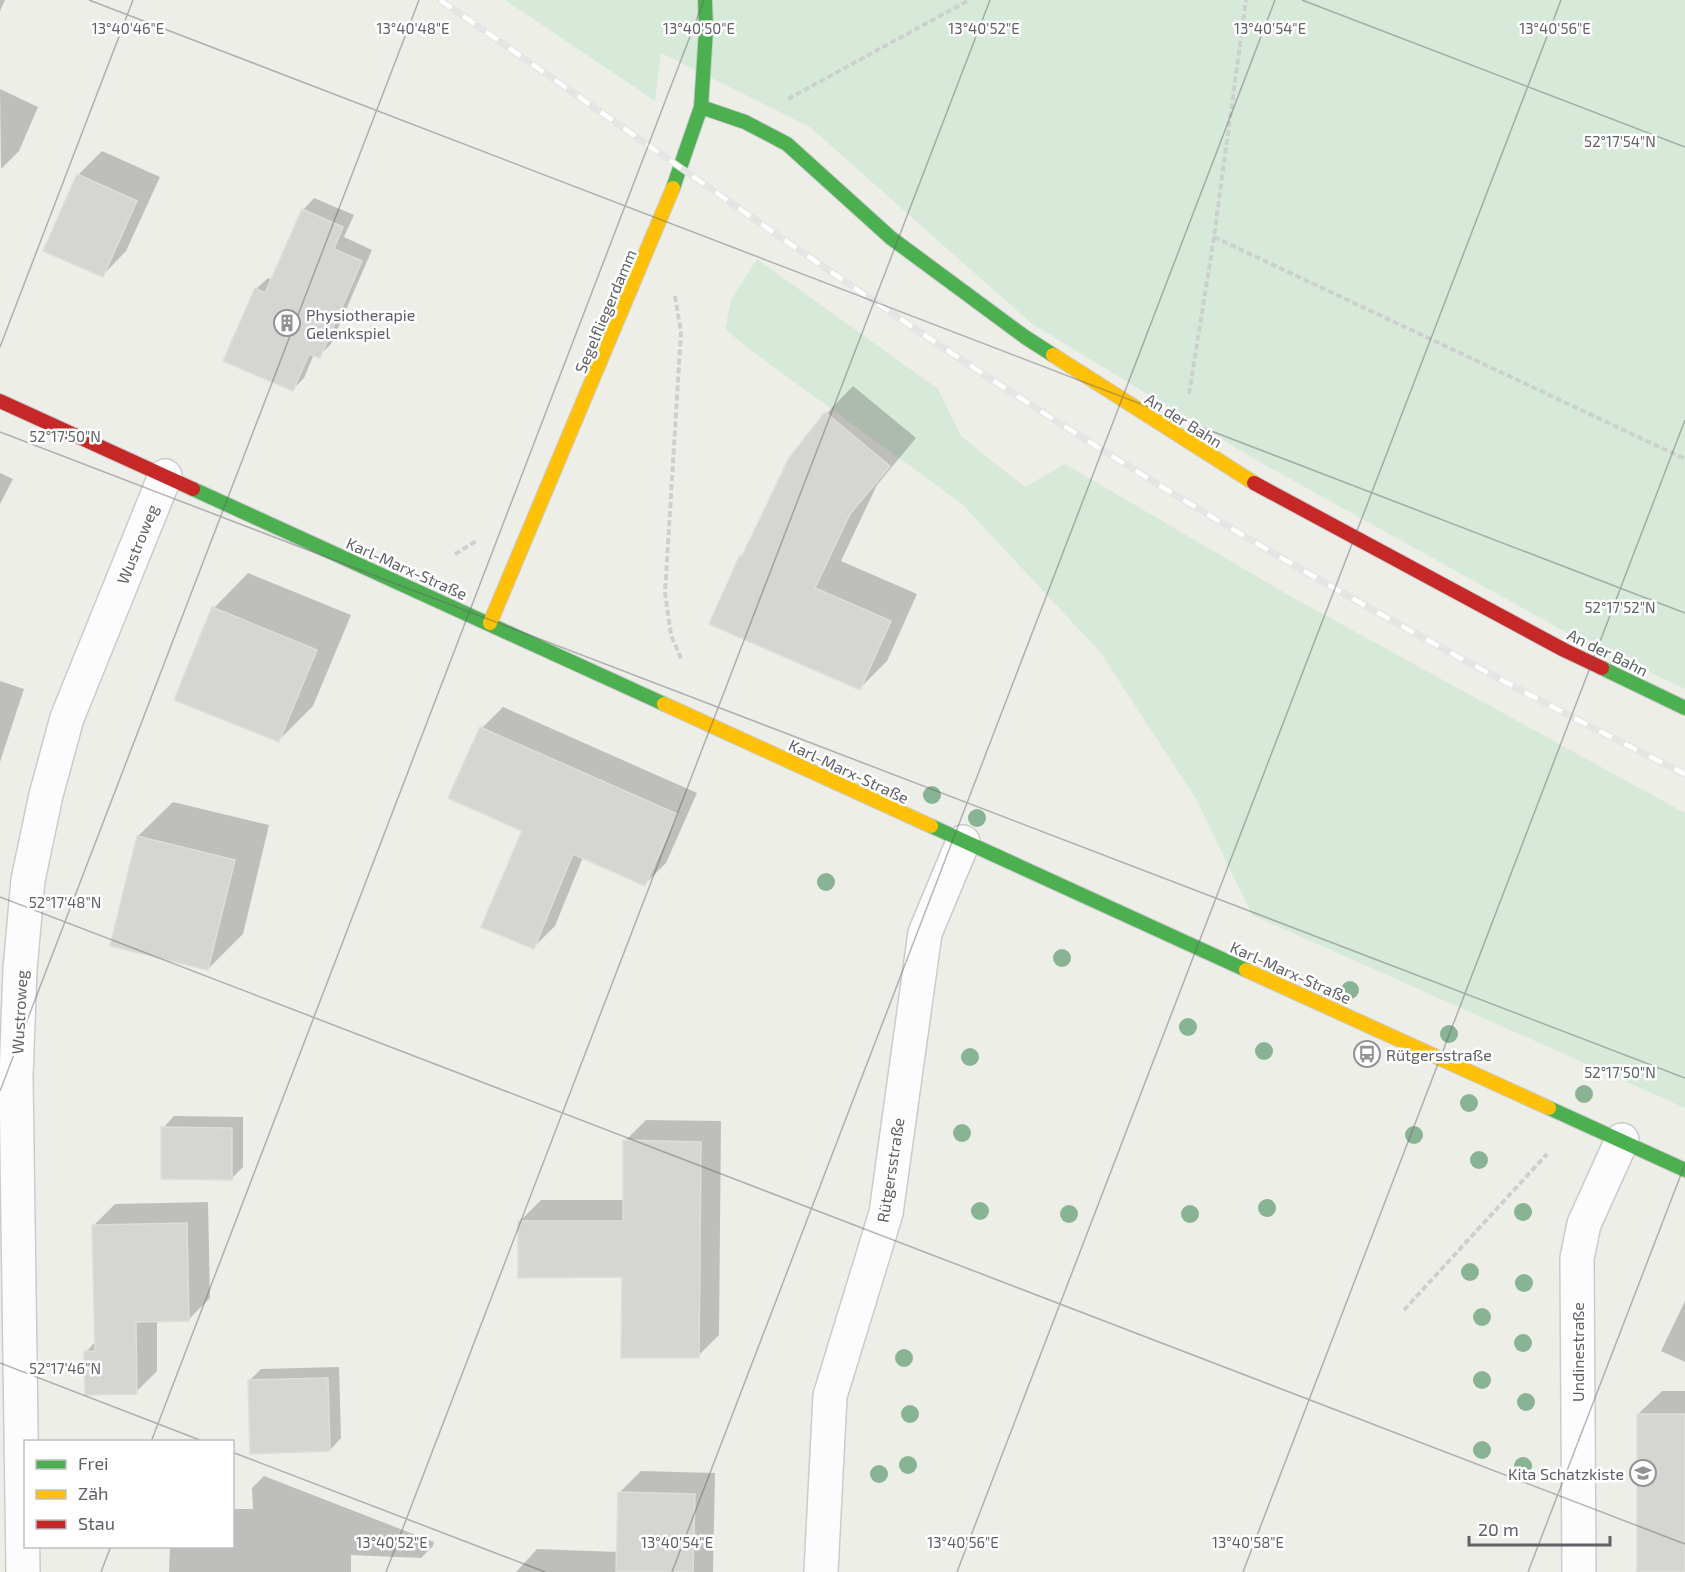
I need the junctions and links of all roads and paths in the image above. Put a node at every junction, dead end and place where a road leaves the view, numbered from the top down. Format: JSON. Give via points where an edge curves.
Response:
{"nodes":[{"id":1,"x":705,"y":0,"type":"edge"},
{"id":2,"x":969,"y":0,"type":"edge"},
{"id":3,"x":1246,"y":0,"type":"edge"},
{"id":4,"x":701,"y":106,"type":"junction"},
{"id":5,"x":745,"y":122,"type":"junction"},
{"id":6,"x":1214,"y":237,"type":"junction"},
{"id":7,"x":651,"y":244,"type":"junction"},
{"id":8,"x":0,"y":401,"type":"edge"},
{"id":9,"x":1182,"y":439,"type":"junction"},
{"id":10,"x":1685,"y":459,"type":"edge"},
{"id":11,"x":165,"y":476,"type":"junction"},
{"id":12,"x":490,"y":623,"type":"junction"},
{"id":13,"x":682,"y":661,"type":"dead end"},
{"id":14,"x":1685,"y":708,"type":"edge"},
{"id":15,"x":963,"y":842,"type":"junction"},
{"id":16,"x":1622,"y":1140,"type":"junction"},
{"id":17,"x":1547,"y":1154,"type":"dead end"},
{"id":18,"x":1685,"y":1170,"type":"edge"},
{"id":19,"x":1404,"y":1310,"type":"dead end"},
{"id":20,"x":23,"y":1572,"type":"edge"},
{"id":21,"x":821,"y":1572,"type":"edge"},
{"id":22,"x":1579,"y":1572,"type":"edge"}],
"edges":[{"from":1,"to":4,"type":"street","name":"Segelfliegerdamm"},
{"from":2,"to":5,"type":"path"},
{"from":3,"to":6,"type":"path"},
{"from":4,"to":5,"type":"street","name":"An der Bahn"},
{"from":4,"to":7,"type":"street","name":"Segelfliegerdamm"},
{"from":5,"to":9,"type":"street","name":"An der Bahn","via":[[787,144],[891,238],[1025,337]]},
{"from":6,"to":9,"type":"path"},
{"from":6,"to":10,"type":"path"},
{"from":7,"to":12,"type":"street","name":"Segelfliegerdamm"},
{"from":7,"to":13,"type":"path","via":[[673,285],[681,332],[665,593],[671,635]]},
{"from":8,"to":11,"type":"street","name":"Karl-Marx-Straße"},
{"from":9,"to":14,"type":"street","name":"An der Bahn","via":[[1251,481],[1554,645]]},
{"from":11,"to":12,"type":"street","name":"Karl-Marx-Straße"},
{"from":11,"to":20,"type":"street","name":"Wustroweg","via":[[67,717],[28,880],[15,1077]]},
{"from":12,"to":15,"type":"street","name":"Karl-Marx-Straße"},
{"from":15,"to":16,"type":"street","name":"Karl-Marx-Straße"},
{"from":15,"to":21,"type":"street","name":"Rütgersstraße","via":[[925,933],[885,1213],[830,1396]]},
{"from":16,"to":18,"type":"street","name":"Karl-Marx-Straße"},
{"from":16,"to":22,"type":"street","name":"Undinestraße","via":[[1584,1224],[1577,1258]]},
{"from":17,"to":19,"type":"path"}]}
